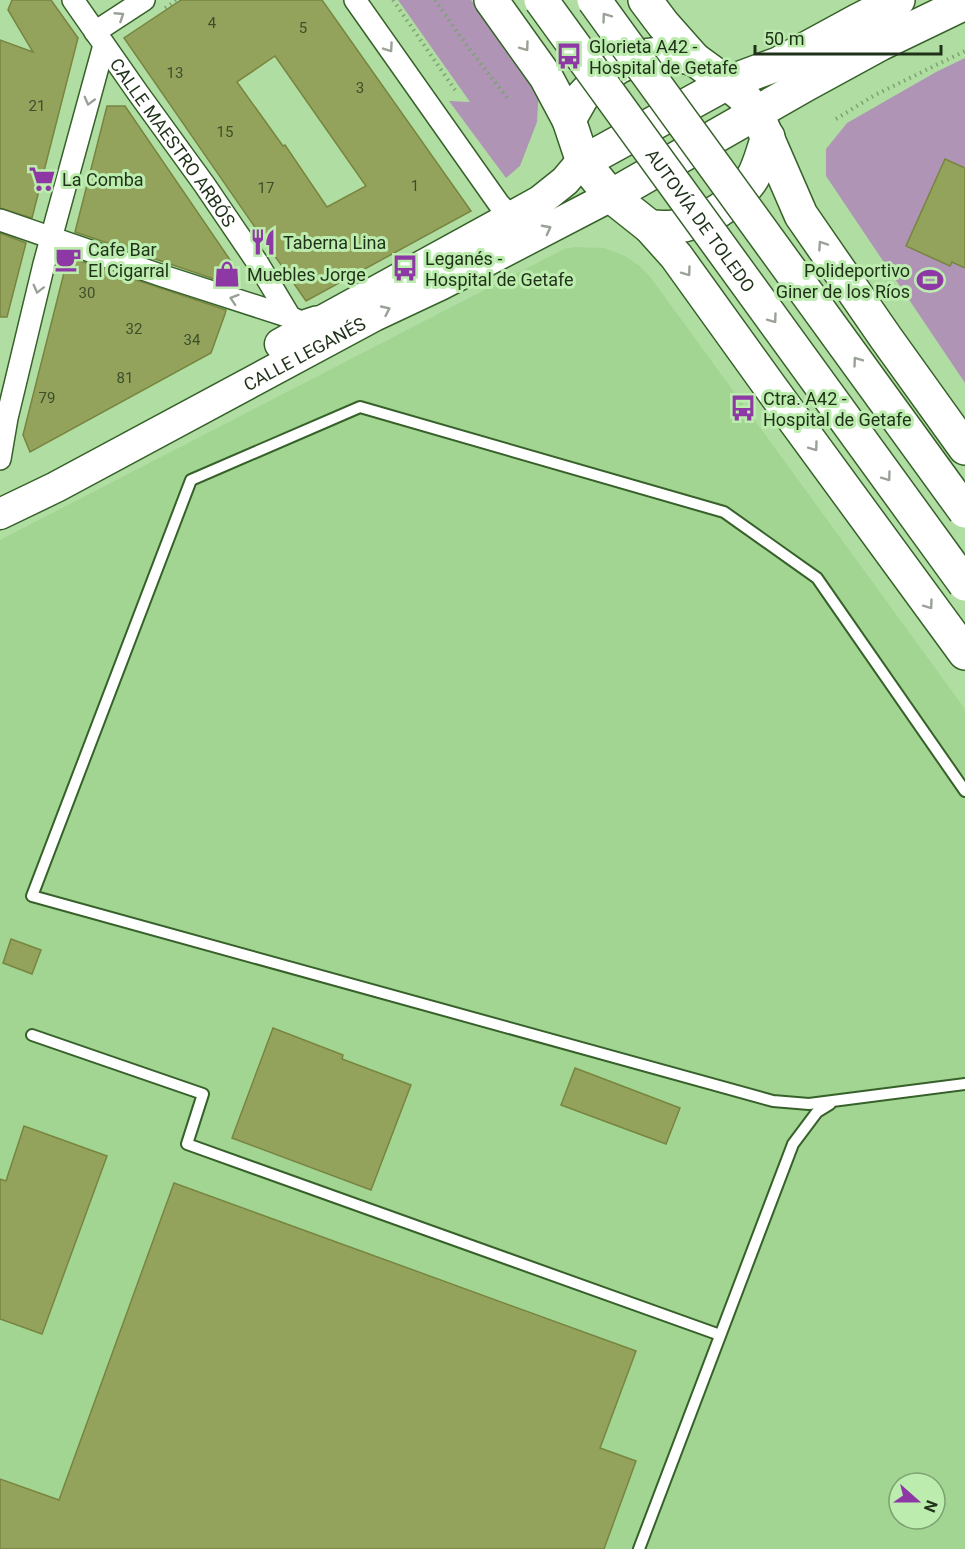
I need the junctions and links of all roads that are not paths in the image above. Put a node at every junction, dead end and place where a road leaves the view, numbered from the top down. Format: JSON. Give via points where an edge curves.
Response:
{"nodes":[{"id":1,"x":73,"y":0,"type":"edge"},
{"id":2,"x":144,"y":0,"type":"edge"},
{"id":3,"x":355,"y":0,"type":"edge"},
{"id":4,"x":491,"y":0,"type":"edge"},
{"id":5,"x":541,"y":0,"type":"edge"},
{"id":6,"x":594,"y":0,"type":"edge"},
{"id":7,"x":645,"y":0,"type":"edge"},
{"id":8,"x":898,"y":0,"type":"edge"},
{"id":9,"x":965,"y":3,"type":"edge"},
{"id":10,"x":99,"y":38,"type":"junction"},
{"id":11,"x":694,"y":59,"type":"junction"},
{"id":12,"x":728,"y":83,"type":"junction"},
{"id":13,"x":570,"y":120,"type":"junction"},
{"id":14,"x":762,"y":126,"type":"junction"},
{"id":15,"x":583,"y":162,"type":"junction"},
{"id":16,"x":610,"y":196,"type":"junction"},
{"id":17,"x":512,"y":217,"type":"junction"},
{"id":18,"x":0,"y":220,"type":"edge"},
{"id":19,"x":650,"y":227,"type":"junction"},
{"id":20,"x":51,"y":238,"type":"junction"},
{"id":21,"x":290,"y":316,"type":"junction"},
{"id":22,"x":324,"y":318,"type":"junction"},
{"id":23,"x":965,"y":448,"type":"edge"},
{"id":24,"x":0,"y":459,"type":"edge"},
{"id":25,"x":0,"y":495,"type":"edge"},
{"id":26,"x":965,"y":511,"type":"edge"},
{"id":27,"x":0,"y":514,"type":"edge"},
{"id":28,"x":965,"y":584,"type":"edge"},
{"id":29,"x":965,"y":653,"type":"edge"},
{"id":30,"x":965,"y":791,"type":"edge"},
{"id":31,"x":32,"y":1035,"type":"dead end"},
{"id":32,"x":965,"y":1084,"type":"edge"},
{"id":33,"x":835,"y":1101,"type":"junction"},
{"id":34,"x":720,"y":1335,"type":"junction"},
{"id":35,"x":639,"y":1549,"type":"edge"}],
"edges":[{"from":1,"to":10,"type":"street","name":"CALLE MAESTRO ARBÓS"},
{"from":10,"to":2,"type":"street","one_way":true},
{"from":3,"to":17,"type":"street","one_way":true},
{"from":4,"to":13,"type":"highway","one_way":true,"via":[[540,68]]},
{"from":5,"to":28,"type":"highway","name":"AUTOVÍA DE TOLEDO","one_way":true,"bridge":true},
{"from":26,"to":6,"type":"highway","one_way":true,"bridge":true},
{"from":7,"to":11,"type":"highway"},
{"from":8,"to":12,"type":"highway","name":"CALLE LEGANÉS","via":[[778,64]]},
{"from":9,"to":14,"type":"highway","name":"CALLE LEGANÉS","via":[[805,85]]},
{"from":10,"to":20,"type":"street","one_way":true},
{"from":10,"to":21,"type":"street","name":"CALLE MAESTRO ARBÓS","via":[[204,184]]},
{"from":11,"to":12,"type":"highway"},
{"from":11,"to":13,"type":"highway","via":[[671,53],[643,56],[618,67],[582,97]]},
{"from":12,"to":14,"type":"highway","via":[[743,96]]},
{"from":12,"to":15,"type":"highway","name":"CALLE LEGANÉS"},
{"from":13,"to":15,"type":"highway"},
{"from":14,"to":16,"type":"highway","name":"CALLE LEGANÉS"},
{"from":14,"to":19,"type":"highway","via":[[754,176],[729,203],[688,224]]},
{"from":23,"to":14,"type":"highway","one_way":true,"via":[[801,215]]},
{"from":15,"to":16,"type":"highway"},
{"from":15,"to":17,"type":"street","name":"CALLE LEGANÉS","via":[[547,196]]},
{"from":16,"to":19,"type":"highway"},
{"from":27,"to":16,"type":"street","name":"CALLE LEGANÉS","one_way":true},
{"from":17,"to":22,"type":"street","name":"CALLE LEGANÉS"},
{"from":18,"to":20,"type":"street"},
{"from":19,"to":29,"type":"highway","one_way":true,"via":[[676,256]]},
{"from":21,"to":20,"type":"street","one_way":true},
{"from":20,"to":24,"type":"street","one_way":true},
{"from":21,"to":22,"type":"street","via":[[301,322]]},
{"from":22,"to":25,"type":"street","name":"CALLE LEGANÉS"},
{"from":30,"to":33,"type":"lane","via":[[818,578],[724,512],[360,407],[191,480],[32,896],[773,1101]]},
{"from":31,"to":34,"type":"lane","via":[[203,1094],[187,1144]]},
{"from":32,"to":33,"type":"lane"},
{"from":33,"to":34,"type":"lane","via":[[817,1112],[793,1144]]},
{"from":34,"to":35,"type":"lane"}]}
